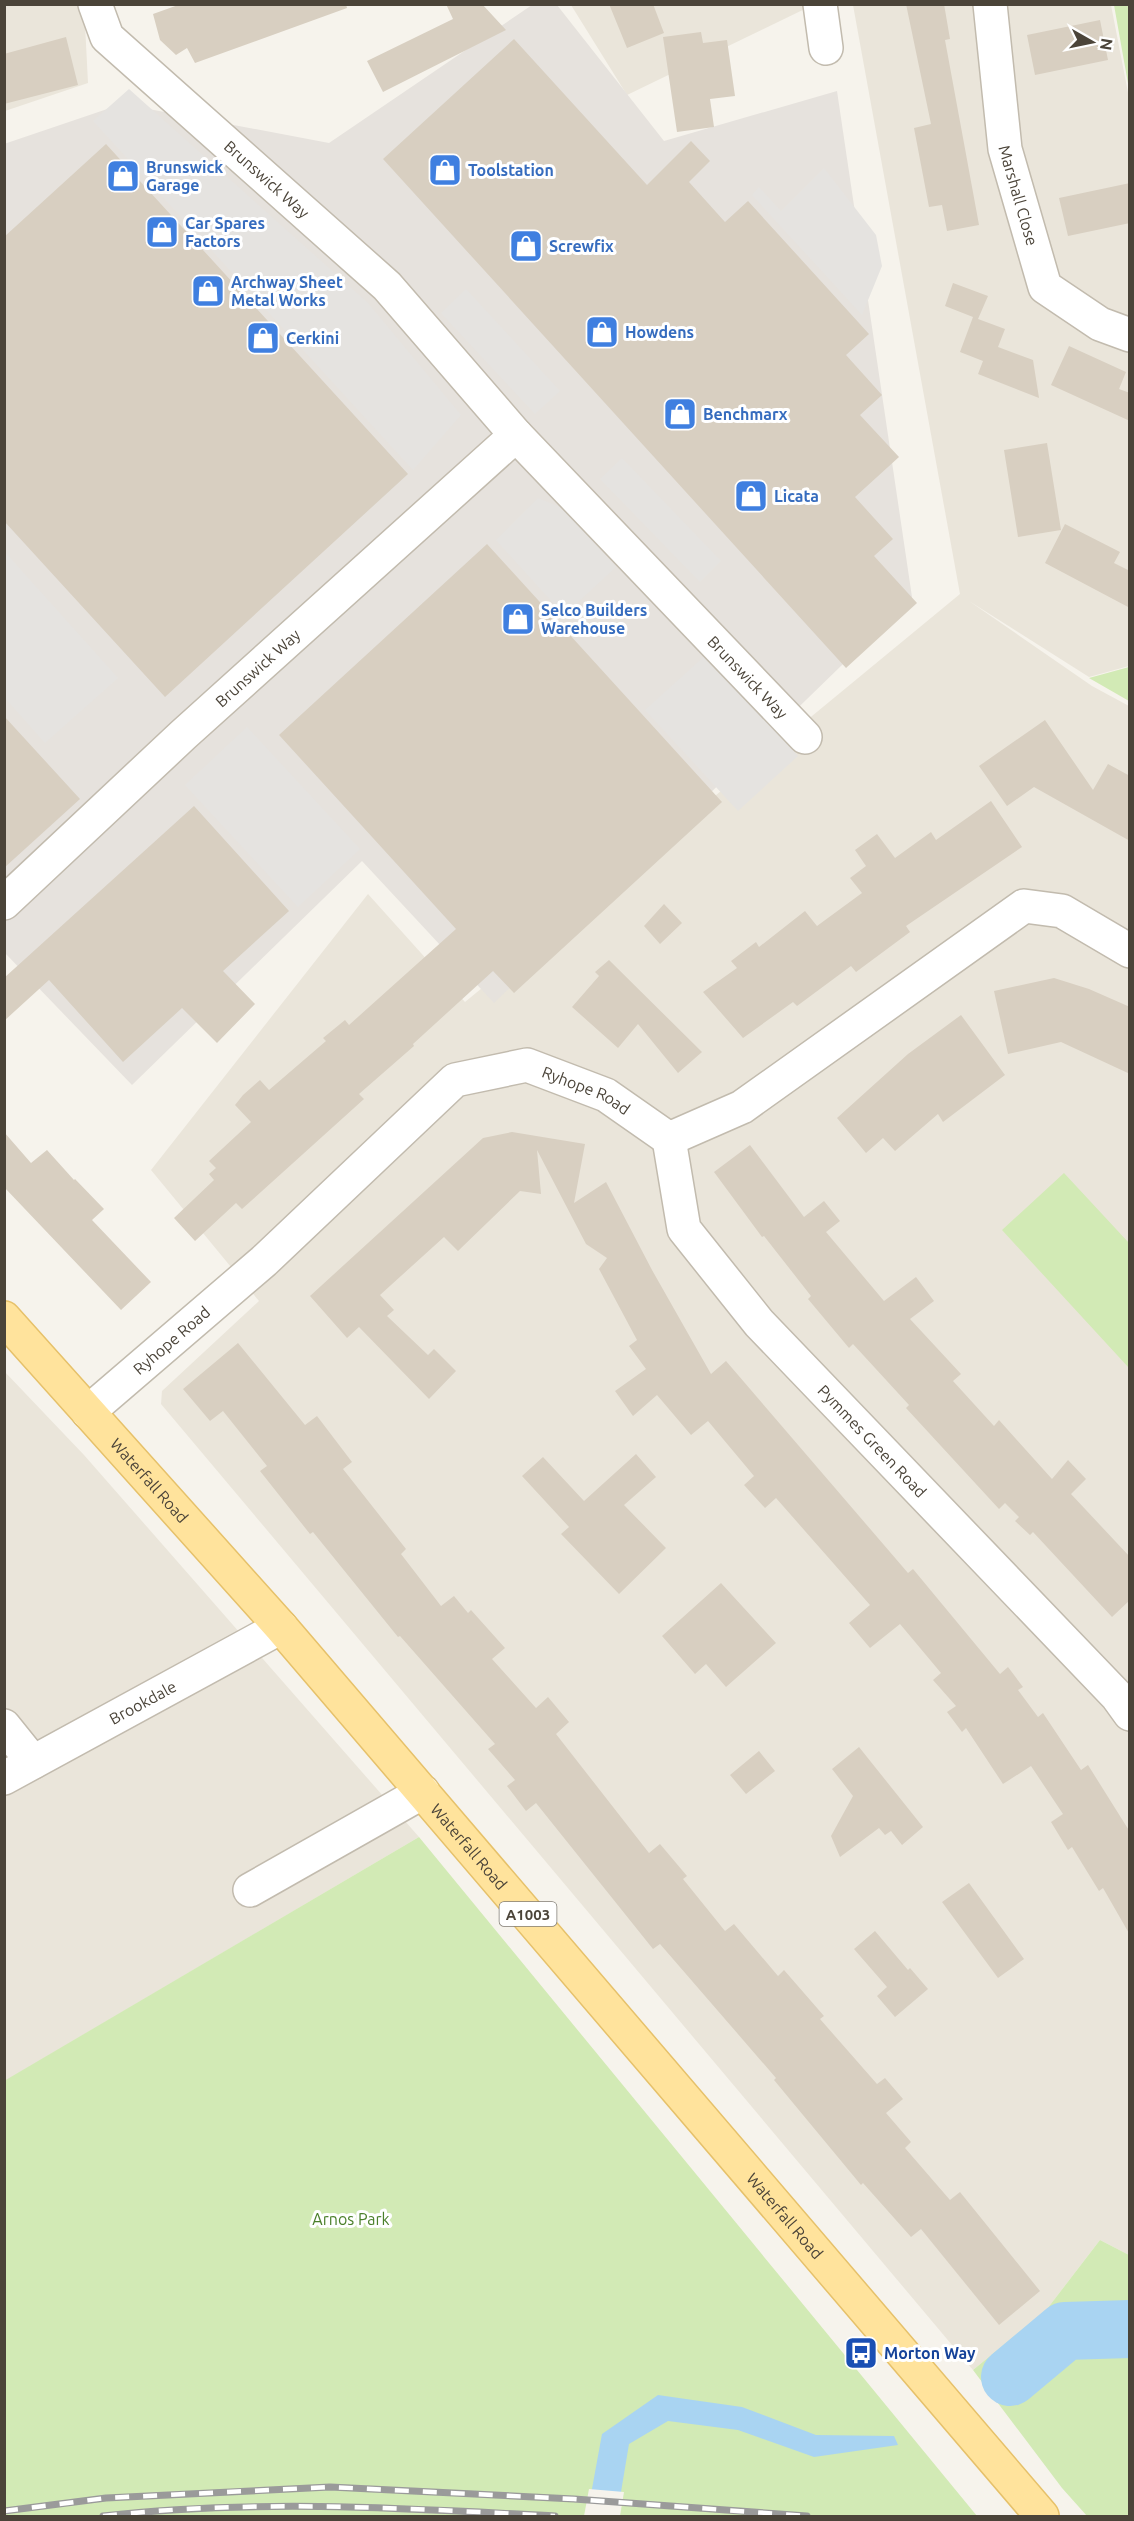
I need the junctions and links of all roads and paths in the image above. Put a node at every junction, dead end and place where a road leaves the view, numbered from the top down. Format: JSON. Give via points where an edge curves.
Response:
{"nodes":[{"id":1,"x":95,"y":4,"type":"edge"},
{"id":2,"x":820,"y":4,"type":"edge"},
{"id":3,"x":990,"y":4,"type":"edge"},
{"id":4,"x":826,"y":48,"type":"dead end"},
{"id":5,"x":1130,"y":335,"type":"edge"},
{"id":6,"x":516,"y":435,"type":"junction"},
{"id":7,"x":805,"y":737,"type":"dead end"},
{"id":8,"x":4,"y":903,"type":"edge"},
{"id":9,"x":1130,"y":951,"type":"edge"},
{"id":10,"x":669,"y":1139,"type":"junction"},
{"id":11,"x":4,"y":1318,"type":"edge"},
{"id":12,"x":88,"y":1413,"type":"junction"},
{"id":13,"x":281,"y":1627,"type":"junction"},
{"id":14,"x":1130,"y":1714,"type":"edge"},
{"id":15,"x":4,"y":1726,"type":"edge"},
{"id":16,"x":33,"y":1762,"type":"junction"},
{"id":17,"x":4,"y":1778,"type":"edge"},
{"id":18,"x":423,"y":1792,"type":"junction"},
{"id":19,"x":250,"y":1890,"type":"dead end"},
{"id":20,"x":1042,"y":2517,"type":"edge"}],
"edges":[{"from":1,"to":6,"type":"street","name":"Brunswick Way","via":[[107,37],[387,286]]},
{"from":2,"to":4,"type":"street"},
{"from":3,"to":5,"type":"street","name":"Marshall Close","via":[[1005,149],[1045,287],[1100,324]]},
{"from":6,"to":7,"type":"street","name":"Brunswick Way"},
{"from":6,"to":8,"type":"street","name":"Brunswick Way","via":[[162,754]]},
{"from":9,"to":10,"type":"street","via":[[1062,911],[1024,906],[742,1107]]},
{"from":10,"to":12,"type":"street","name":"Ryhope Road","via":[[606,1095],[527,1065],[455,1080],[264,1261]]},
{"from":10,"to":14,"type":"street","name":"Pymmes Green Road","via":[[684,1228],[752,1314]]},
{"from":11,"to":12,"type":"main road","name":"Waterfall Road","number":"A1003"},
{"from":12,"to":13,"type":"main road","name":"Waterfall Road","number":"A1003"},
{"from":13,"to":16,"type":"street","name":"Brookdale"},
{"from":13,"to":18,"type":"main road","name":"Waterfall Road","number":"A1003"},
{"from":15,"to":16,"type":"street"},
{"from":16,"to":17,"type":"street","name":"Brookdale"},
{"from":18,"to":19,"type":"street"},
{"from":18,"to":20,"type":"main road","name":"Waterfall Road","number":"A1003"}]}
